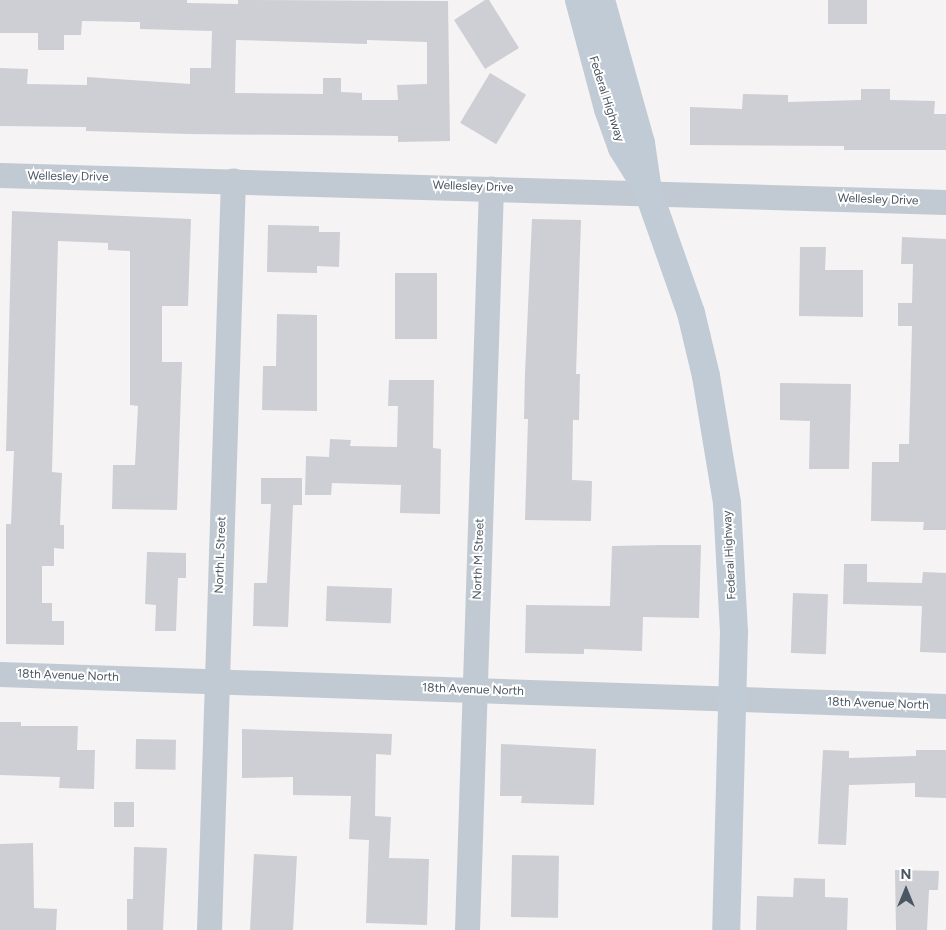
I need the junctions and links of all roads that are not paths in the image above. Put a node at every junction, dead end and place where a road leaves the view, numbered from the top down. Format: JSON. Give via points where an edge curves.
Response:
{"nodes":[{"id":1,"x":579,"y":0,"type":"edge"},
{"id":2,"x":600,"y":0,"type":"edge"},
{"id":3,"x":0,"y":176,"type":"edge"},
{"id":4,"x":232,"y":180,"type":"junction"},
{"id":5,"x":491,"y":188,"type":"junction"},
{"id":6,"x":648,"y":192,"type":"junction"},
{"id":7,"x":946,"y":202,"type":"edge"},
{"id":8,"x":0,"y":674,"type":"edge"},
{"id":9,"x":217,"y":681,"type":"junction"},
{"id":10,"x":475,"y":690,"type":"junction"},
{"id":11,"x":734,"y":699,"type":"junction"},
{"id":12,"x":946,"y":706,"type":"edge"},
{"id":13,"x":209,"y":930,"type":"edge"},
{"id":14,"x":467,"y":930,"type":"edge"},
{"id":15,"x":726,"y":930,"type":"edge"}],
"edges":[{"from":1,"to":6,"type":"main road","name":"Federal Highway","via":[[619,140]]},
{"from":2,"to":6,"type":"main road","name":"Federal Highway","via":[[641,143]]},
{"from":3,"to":4,"type":"street","name":"Wellesley Drive"},
{"from":4,"to":5,"type":"street","name":"Wellesley Drive"},
{"from":4,"to":9,"type":"street","name":"North L Street"},
{"from":5,"to":6,"type":"street","name":"Wellesley Drive"},
{"from":5,"to":10,"type":"street","name":"North M Street"},
{"from":6,"to":7,"type":"street","name":"Wellesley Drive"},
{"from":6,"to":11,"type":"main road","name":"Federal Highway","via":[[691,314],[718,440],[732,568]]},
{"from":8,"to":9,"type":"street","name":"18th Avenue North"},
{"from":9,"to":10,"type":"street","name":"18th Avenue North"},
{"from":9,"to":13,"type":"street","name":"North L Street"},
{"from":10,"to":11,"type":"street","name":"18th Avenue North"},
{"from":10,"to":14,"type":"street","name":"North M Street"},
{"from":11,"to":12,"type":"street","name":"18th Avenue North"},
{"from":11,"to":15,"type":"main road","name":"Federal Highway"}]}
